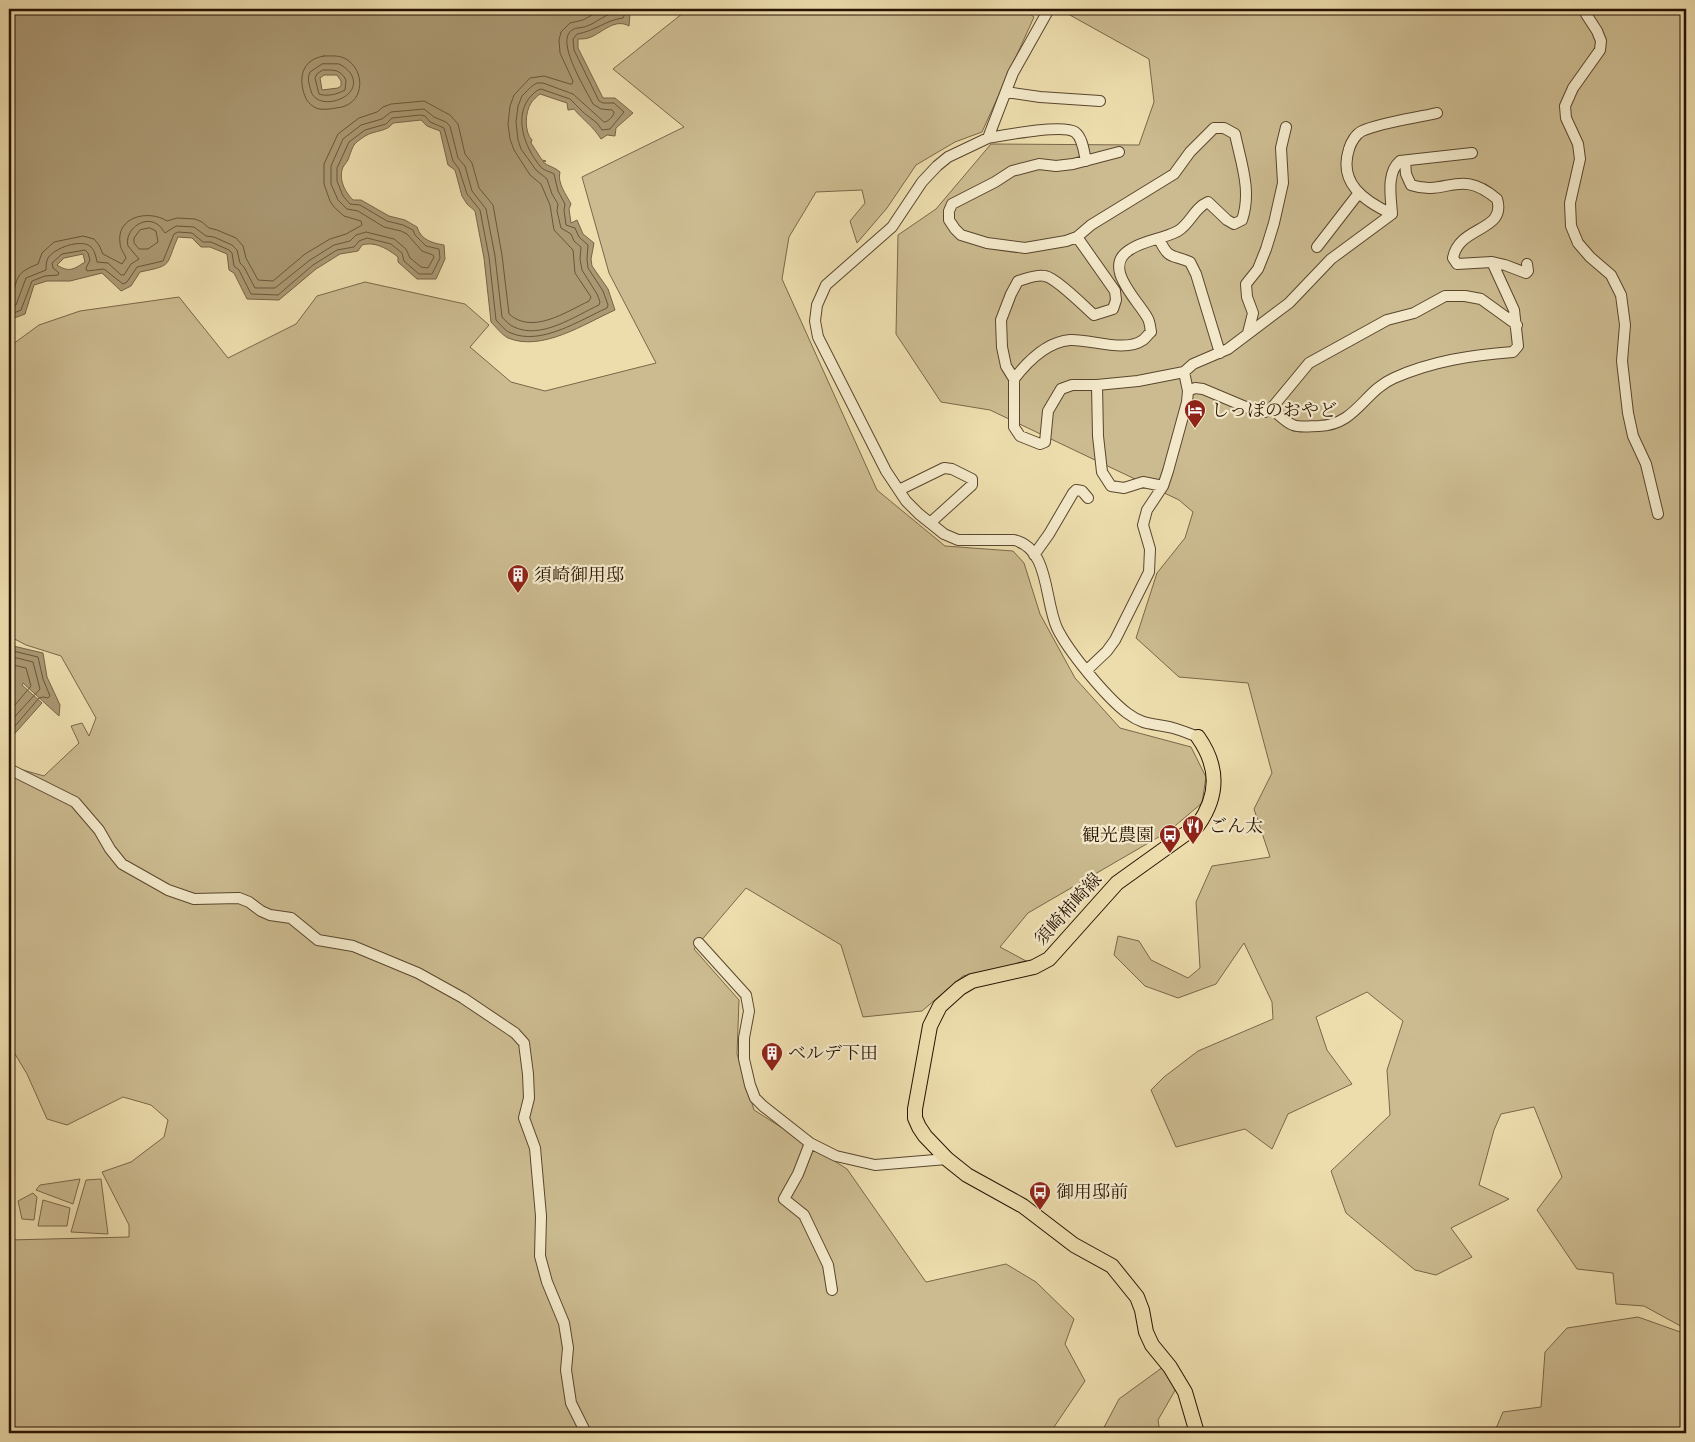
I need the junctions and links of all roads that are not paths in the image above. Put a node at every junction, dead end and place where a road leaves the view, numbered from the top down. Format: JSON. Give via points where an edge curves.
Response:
{"nodes":[{"id":1,"x":1049,"y":9,"type":"edge"},
{"id":2,"x":1586,"y":9,"type":"edge"},
{"id":3,"x":1006,"y":92,"type":"junction"},
{"id":4,"x":1100,"y":101,"type":"dead end"},
{"id":5,"x":1437,"y":113,"type":"dead end"},
{"id":6,"x":1286,"y":127,"type":"dead end"},
{"id":7,"x":988,"y":138,"type":"junction"},
{"id":8,"x":1119,"y":152,"type":"dead end"},
{"id":9,"x":1472,"y":153,"type":"dead end"},
{"id":10,"x":1405,"y":161,"type":"junction"},
{"id":11,"x":1086,"y":162,"type":"junction"},
{"id":12,"x":1358,"y":194,"type":"junction"},
{"id":13,"x":1392,"y":214,"type":"junction"},
{"id":14,"x":1077,"y":237,"type":"junction"},
{"id":15,"x":1159,"y":239,"type":"junction"},
{"id":16,"x":1317,"y":247,"type":"dead end"},
{"id":17,"x":1492,"y":262,"type":"junction"},
{"id":18,"x":1528,"y":264,"type":"dead end"},
{"id":19,"x":1517,"y":325,"type":"junction"},
{"id":20,"x":1248,"y":333,"type":"junction"},
{"id":21,"x":1220,"y":353,"type":"junction"},
{"id":22,"x":1184,"y":372,"type":"junction"},
{"id":23,"x":1014,"y":380,"type":"junction"},
{"id":24,"x":1097,"y":385,"type":"junction"},
{"id":25,"x":1188,"y":391,"type":"junction"},
{"id":26,"x":1272,"y":409,"type":"junction"},
{"id":27,"x":1163,"y":486,"type":"junction"},
{"id":28,"x":899,"y":490,"type":"junction"},
{"id":29,"x":1088,"y":498,"type":"dead end"},
{"id":30,"x":1658,"y":514,"type":"dead end"},
{"id":31,"x":930,"y":523,"type":"junction"},
{"id":32,"x":1034,"y":554,"type":"junction"},
{"id":33,"x":1087,"y":670,"type":"junction"},
{"id":34,"x":1198,"y":737,"type":"joint"},
{"id":35,"x":9,"y":769,"type":"edge"},
{"id":36,"x":699,"y":943,"type":"dead end"},
{"id":37,"x":810,"y":1143,"type":"junction"},
{"id":38,"x":947,"y":1159,"type":"junction"},
{"id":39,"x":832,"y":1290,"type":"dead end"},
{"id":40,"x":586,"y":1433,"type":"edge"},
{"id":41,"x":1198,"y":1433,"type":"edge"}],
"edges":[{"from":1,"to":3,"type":"street","via":[[1012,73]]},
{"from":2,"to":30,"type":"street","via":[[1601,41],[1600,50],[1573,88],[1565,106],[1580,159],[1570,203],[1571,226],[1578,243],[1611,275],[1621,295],[1625,325],[1622,361],[1628,413],[1632,436],[1646,464]]},
{"from":3,"to":4,"type":"street"},
{"from":3,"to":7,"type":"street"},
{"from":5,"to":12,"type":"street","via":[[1360,131],[1351,142],[1346,159],[1350,181]]},
{"from":6,"to":20,"type":"street","via":[[1281,148],[1283,183],[1274,223],[1258,270],[1246,284],[1253,313]]},
{"from":7,"to":11,"type":"street","via":[[1069,130],[1076,133],[1081,142]]},
{"from":7,"to":28,"type":"street","via":[[948,157],[937,166],[922,182],[892,228],[826,285],[817,305],[818,337],[886,471]]},
{"from":8,"to":11,"type":"street"},
{"from":9,"to":10,"type":"street"},
{"from":10,"to":13,"type":"street","via":[[1400,161],[1392,173]]},
{"from":10,"to":17,"type":"street","via":[[1411,185],[1428,189],[1468,183],[1497,199],[1499,212],[1493,222],[1469,234],[1454,250],[1453,258],[1457,264]]},
{"from":11,"to":14,"type":"street","via":[[1056,166],[1039,164],[1012,170],[952,204],[949,211],[949,220],[961,235],[987,243],[1025,248]]},
{"from":12,"to":13,"type":"street"},
{"from":12,"to":16,"type":"street"},
{"from":13,"to":20,"type":"street","via":[[1331,259],[1289,304]]},
{"from":14,"to":15,"type":"street","via":[[1174,174],[1214,128],[1224,128],[1235,134],[1247,194],[1242,220],[1234,224],[1208,202],[1200,205],[1189,222]]},
{"from":14,"to":23,"type":"street","via":[[1114,291],[1113,309],[1094,315],[1049,277],[1042,275],[1018,281],[1001,320],[1006,366]]},
{"from":15,"to":21,"type":"street","via":[[1170,256],[1190,262]]},
{"from":15,"to":23,"type":"street","via":[[1130,249],[1119,262],[1120,275],[1149,319],[1151,332],[1142,341],[1112,345],[1068,340],[1039,354]]},
{"from":17,"to":18,"type":"street","via":[[1526,273]]},
{"from":17,"to":19,"type":"street","via":[[1514,310]]},
{"from":19,"to":26,"type":"street","via":[[1481,299],[1444,296],[1414,313],[1387,320],[1309,363]]},
{"from":19,"to":26,"type":"street","via":[[1518,346],[1513,352],[1473,355],[1418,368],[1392,379],[1346,418],[1330,426],[1293,425]]},
{"from":20,"to":21,"type":"street"},
{"from":21,"to":22,"type":"street","via":[[1193,364]]},
{"from":22,"to":24,"type":"street"},
{"from":22,"to":25,"type":"street"},
{"from":23,"to":24,"type":"street","via":[[1014,427],[1020,436],[1040,444],[1045,442],[1048,411],[1061,389],[1072,385]]},
{"from":24,"to":27,"type":"street","via":[[1098,436],[1102,472],[1106,479],[1111,486],[1124,488],[1143,482]]},
{"from":25,"to":26,"type":"street","via":[[1204,389],[1253,410],[1265,412]]},
{"from":25,"to":27,"type":"street"},
{"from":27,"to":33,"type":"street","via":[[1147,510],[1143,525],[1150,549],[1149,572],[1115,640]]},
{"from":28,"to":31,"type":"street"},
{"from":28,"to":31,"type":"street","via":[[944,468],[972,479],[972,485]]},
{"from":29,"to":32,"type":"street","via":[[1082,490],[1073,493]]},
{"from":31,"to":32,"type":"street","via":[[958,540],[1023,542]]},
{"from":32,"to":33,"type":"street","via":[[1043,571],[1057,629]]},
{"from":33,"to":34,"type":"street","via":[[1127,713],[1144,723],[1174,728]]},
{"from":34,"to":38,"type":"main road","name":"須崎柿崎線","via":[[1208,750],[1214,786],[1207,813],[1198,825],[1117,883],[1050,959],[1034,967],[972,982],[940,1006],[930,1026],[916,1118],[925,1136]]},
{"from":35,"to":40,"type":"street","via":[[75,802],[122,864],[168,890],[194,899],[239,898],[270,915],[291,918],[318,940],[354,946],[418,973],[463,998],[515,1033],[524,1043],[529,1098],[524,1118],[535,1148],[541,1216],[540,1256],[564,1323],[571,1403]]},
{"from":36,"to":37,"type":"street","via":[[746,995],[749,1011],[744,1059],[755,1098]]},
{"from":37,"to":38,"type":"street","via":[[836,1156],[875,1165]]},
{"from":37,"to":39,"type":"street","via":[[784,1199],[804,1215],[828,1264]]},
{"from":38,"to":41,"type":"main road","name":"須崎柿崎線","via":[[967,1175],[1023,1206],[1074,1245],[1112,1266],[1137,1297],[1146,1332],[1185,1392]]}]}
